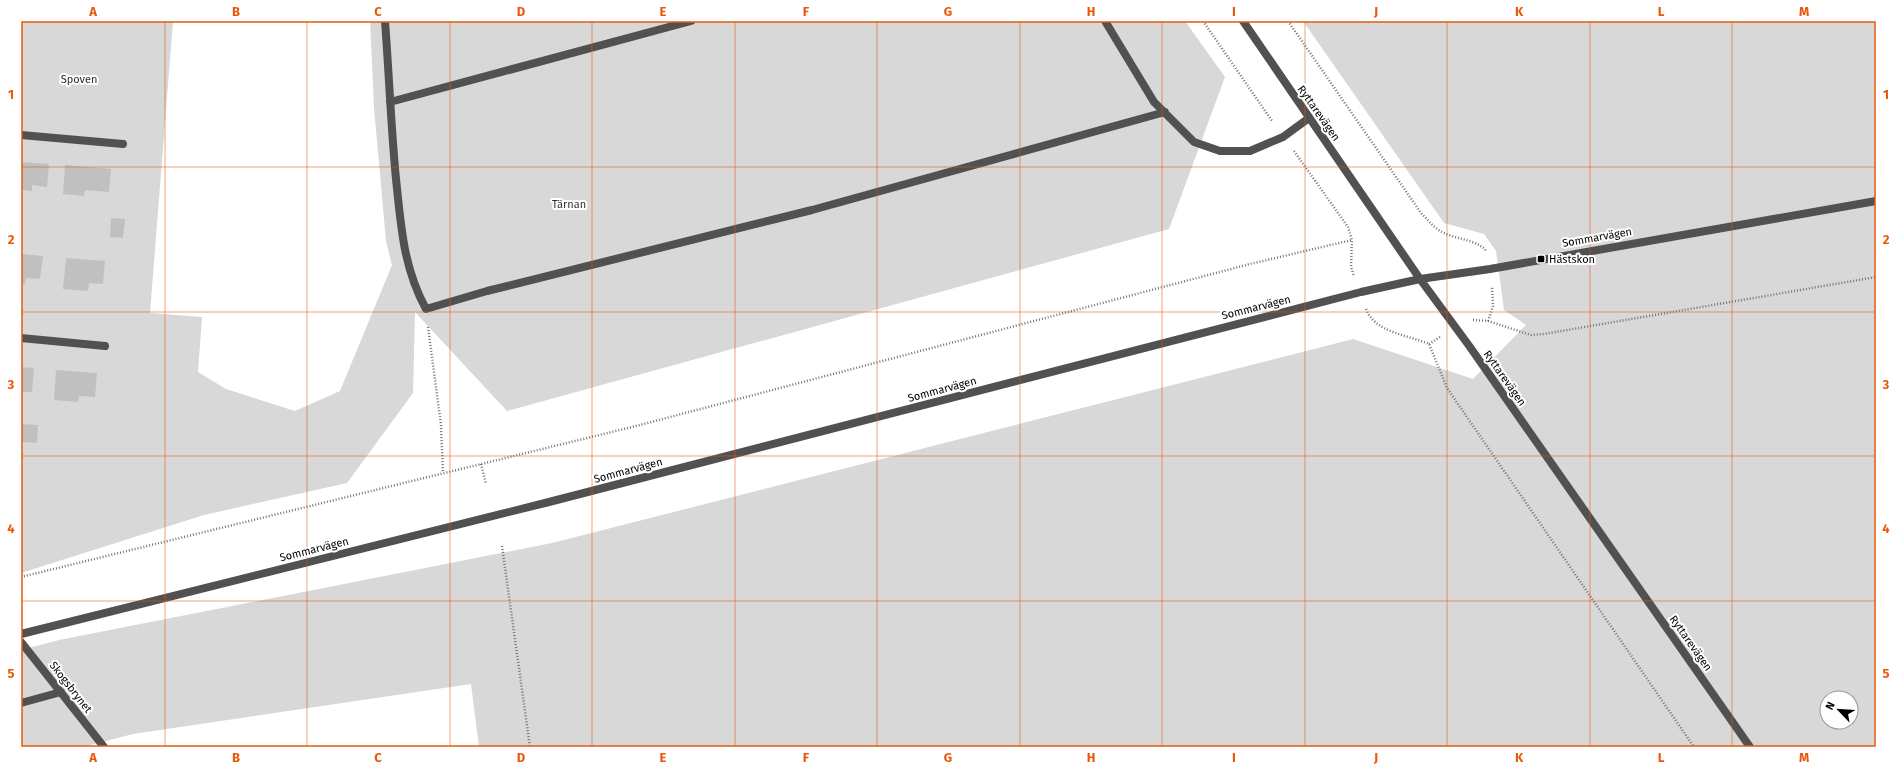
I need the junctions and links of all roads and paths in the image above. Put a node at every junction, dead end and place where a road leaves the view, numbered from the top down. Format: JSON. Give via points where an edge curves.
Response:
{"nodes":[{"id":1,"x":385,"y":21,"type":"edge"},
{"id":2,"x":691,"y":21,"type":"edge"},
{"id":3,"x":1105,"y":21,"type":"edge"},
{"id":4,"x":1243,"y":21,"type":"edge"},
{"id":5,"x":1288,"y":21,"type":"edge"},
{"id":6,"x":390,"y":102,"type":"junction"},
{"id":7,"x":1165,"y":112,"type":"junction"},
{"id":8,"x":1309,"y":118,"type":"junction"},
{"id":9,"x":21,"y":135,"type":"edge"},
{"id":10,"x":123,"y":144,"type":"dead end"},
{"id":11,"x":1876,"y":201,"type":"edge"},
{"id":12,"x":1490,"y":269,"type":"junction"},
{"id":13,"x":1876,"y":277,"type":"edge"},
{"id":14,"x":1420,"y":279,"type":"junction"},
{"id":15,"x":1361,"y":292,"type":"junction"},
{"id":16,"x":426,"y":309,"type":"junction"},
{"id":17,"x":21,"y":338,"type":"edge"},
{"id":18,"x":105,"y":346,"type":"dead end"},
{"id":19,"x":481,"y":464,"type":"junction"},
{"id":20,"x":443,"y":473,"type":"junction"},
{"id":21,"x":486,"y":484,"type":"dead end"},
{"id":22,"x":502,"y":546,"type":"dead end"},
{"id":23,"x":21,"y":577,"type":"edge"},
{"id":24,"x":21,"y":634,"type":"edge"},
{"id":25,"x":21,"y":642,"type":"edge"},
{"id":26,"x":61,"y":692,"type":"junction"},
{"id":27,"x":21,"y":703,"type":"edge"},
{"id":28,"x":104,"y":747,"type":"edge"},
{"id":29,"x":530,"y":747,"type":"edge"},
{"id":30,"x":1694,"y":747,"type":"edge"},
{"id":31,"x":1750,"y":747,"type":"edge"}],
"edges":[{"from":1,"to":6,"type":"street"},
{"from":2,"to":6,"type":"street"},
{"from":3,"to":7,"type":"street","via":[[1154,102]]},
{"from":4,"to":8,"type":"street","name":"Ryttarevägen"},
{"from":5,"to":12,"type":"path","via":[[1421,213],[1443,232],[1476,242],[1486,249]]},
{"from":6,"to":16,"type":"street","via":[[403,245],[416,290]]},
{"from":7,"to":8,"type":"street","via":[[1194,142],[1220,151],[1250,151],[1283,137]]},
{"from":7,"to":16,"type":"street","via":[[812,210],[495,289]]},
{"from":8,"to":14,"type":"street","name":"Ryttarevägen"},
{"from":9,"to":10,"type":"street"},
{"from":11,"to":12,"type":"street","name":"Sommarvägen"},
{"from":12,"to":13,"type":"path","via":[[1493,306],[1488,321],[1531,334],[1544,334]]},
{"from":12,"to":14,"type":"street","name":"Sommarvägen"},
{"from":14,"to":15,"type":"street","name":"Sommarvägen"},
{"from":14,"to":31,"type":"street","name":"Ryttarevägen"},
{"from":15,"to":19,"type":"path","via":[[1351,267],[1352,240],[1250,264],[636,426]]},
{"from":15,"to":24,"type":"street","name":"Sommarvägen","via":[[549,502]]},
{"from":15,"to":30,"type":"path","via":[[1368,312],[1375,322],[1429,344],[1447,388]]},
{"from":16,"to":20,"type":"path","via":[[441,425]]},
{"from":17,"to":18,"type":"street"},
{"from":19,"to":20,"type":"path"},
{"from":19,"to":21,"type":"path"},
{"from":20,"to":23,"type":"path"},
{"from":22,"to":29,"type":"path"},
{"from":25,"to":26,"type":"street","name":"Skogsbrynet"},
{"from":26,"to":27,"type":"street"},
{"from":26,"to":28,"type":"street","name":"Skogsbrynet"}]}
